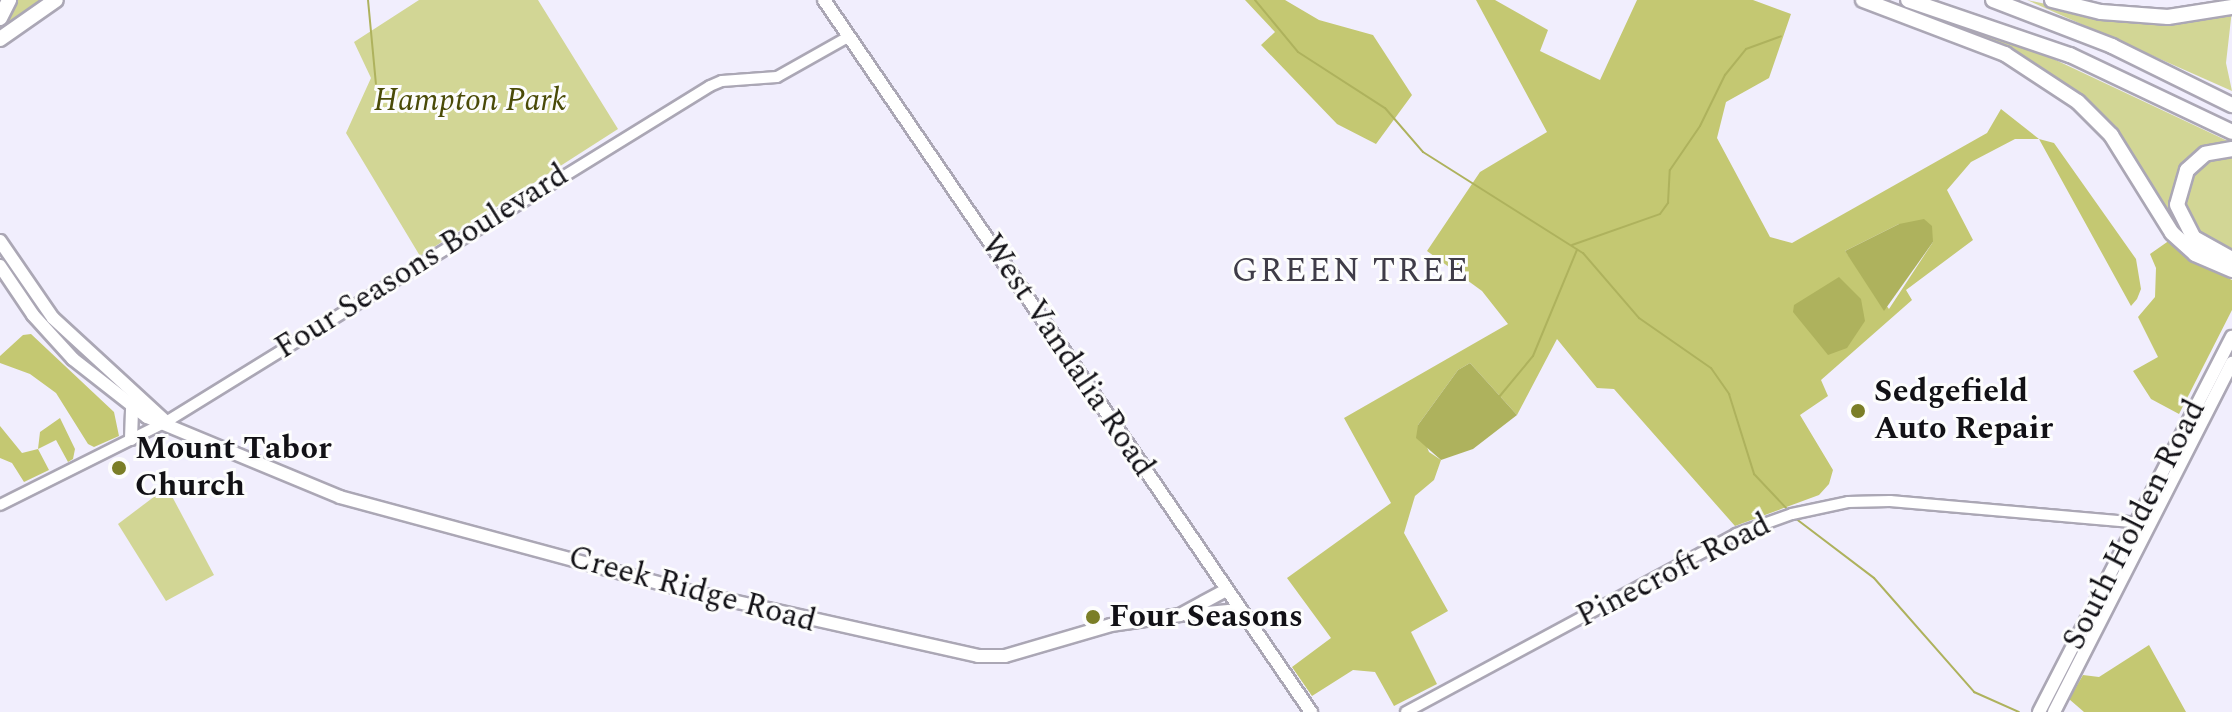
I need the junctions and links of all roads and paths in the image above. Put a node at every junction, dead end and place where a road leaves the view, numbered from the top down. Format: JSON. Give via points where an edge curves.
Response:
{"nodes":[{"id":1,"x":9,"y":0,"type":"edge"},
{"id":2,"x":56,"y":0,"type":"edge"},
{"id":3,"x":824,"y":0,"type":"edge"},
{"id":4,"x":1863,"y":0,"type":"edge"},
{"id":5,"x":1908,"y":0,"type":"edge"},
{"id":6,"x":1993,"y":0,"type":"edge"},
{"id":7,"x":2052,"y":0,"type":"edge"},
{"id":8,"x":2232,"y":7,"type":"edge"},
{"id":9,"x":0,"y":18,"type":"edge"},
{"id":10,"x":848,"y":37,"type":"junction"},
{"id":11,"x":0,"y":39,"type":"edge"},
{"id":12,"x":2232,"y":105,"type":"edge"},
{"id":13,"x":2232,"y":132,"type":"edge"},
{"id":14,"x":2232,"y":149,"type":"edge"},
{"id":15,"x":0,"y":241,"type":"edge"},
{"id":16,"x":2232,"y":259,"type":"edge"},
{"id":17,"x":0,"y":266,"type":"edge"},
{"id":18,"x":2232,"y":270,"type":"edge"},
{"id":19,"x":2232,"y":337,"type":"edge"},
{"id":20,"x":2232,"y":363,"type":"edge"},
{"id":21,"x":132,"y":407,"type":"junction"},
{"id":22,"x":166,"y":422,"type":"junction"},
{"id":23,"x":131,"y":439,"type":"junction"},
{"id":24,"x":0,"y":505,"type":"edge"},
{"id":25,"x":2137,"y":522,"type":"junction"},
{"id":26,"x":2153,"y":523,"type":"junction"},
{"id":27,"x":1226,"y":590,"type":"junction"},
{"id":28,"x":1239,"y":610,"type":"junction"},
{"id":29,"x":1180,"y":615,"type":"junction"},
{"id":30,"x":1311,"y":712,"type":"edge"},
{"id":31,"x":1406,"y":712,"type":"edge"},
{"id":32,"x":2039,"y":712,"type":"edge"},
{"id":33,"x":2054,"y":712,"type":"edge"}],
"edges":[{"from":1,"to":9,"type":"highway"},
{"from":2,"to":11,"type":"highway"},
{"from":3,"to":10,"type":"main road","name":"West Vandalia Road"},
{"from":4,"to":18,"type":"highway","via":[[2005,54],[2078,102],[2111,135],[2172,233],[2195,254]]},
{"from":5,"to":13,"type":"highway","via":[[2059,50]]},
{"from":6,"to":12,"type":"highway","via":[[2112,46]]},
{"from":7,"to":8,"type":"highway","via":[[2101,12],[2168,17]]},
{"from":10,"to":22,"type":"street","name":"Four Seasons Boulevard","via":[[777,77],[722,81],[697,94]]},
{"from":10,"to":27,"type":"main road","name":"West Vandalia Road"},
{"from":14,"to":16,"type":"highway","via":[[2205,154],[2187,170],[2177,205],[2194,238]]},
{"from":15,"to":22,"type":"main road","name":"Creek Ridge Road","via":[[68,334]]},
{"from":17,"to":21,"type":"main road","name":"Creek Ridge Road","via":[[33,315],[73,359]]},
{"from":19,"to":25,"type":"main road","name":"South Holden Road"},
{"from":20,"to":26,"type":"main road","name":"South Holden Road"},
{"from":21,"to":22,"type":"main road","name":"Creek Ridge Road"},
{"from":21,"to":23,"type":"main road"},
{"from":22,"to":23,"type":"street","name":"Four Seasons Boulevard"},
{"from":22,"to":29,"type":"main road","name":"Creek Ridge Road","via":[[340,497],[697,593],[953,653],[1005,656],[1111,625]]},
{"from":23,"to":24,"type":"street","name":"Four Seasons Boulevard"},
{"from":25,"to":26,"type":"street","name":"Pinecroft Road"},
{"from":25,"to":31,"type":"street","name":"Pinecroft Road","via":[[1890,501],[1831,504],[1792,514],[1736,534]]},
{"from":25,"to":32,"type":"main road","name":"South Holden Road"},
{"from":26,"to":33,"type":"main road","name":"South Holden Road"},
{"from":27,"to":28,"type":"main road","name":"West Vandalia Road"},
{"from":27,"to":29,"type":"main road","name":"Creek Ridge Road"},
{"from":28,"to":29,"type":"main road"},
{"from":28,"to":30,"type":"main road","name":"West Vandalia Road"}]}
